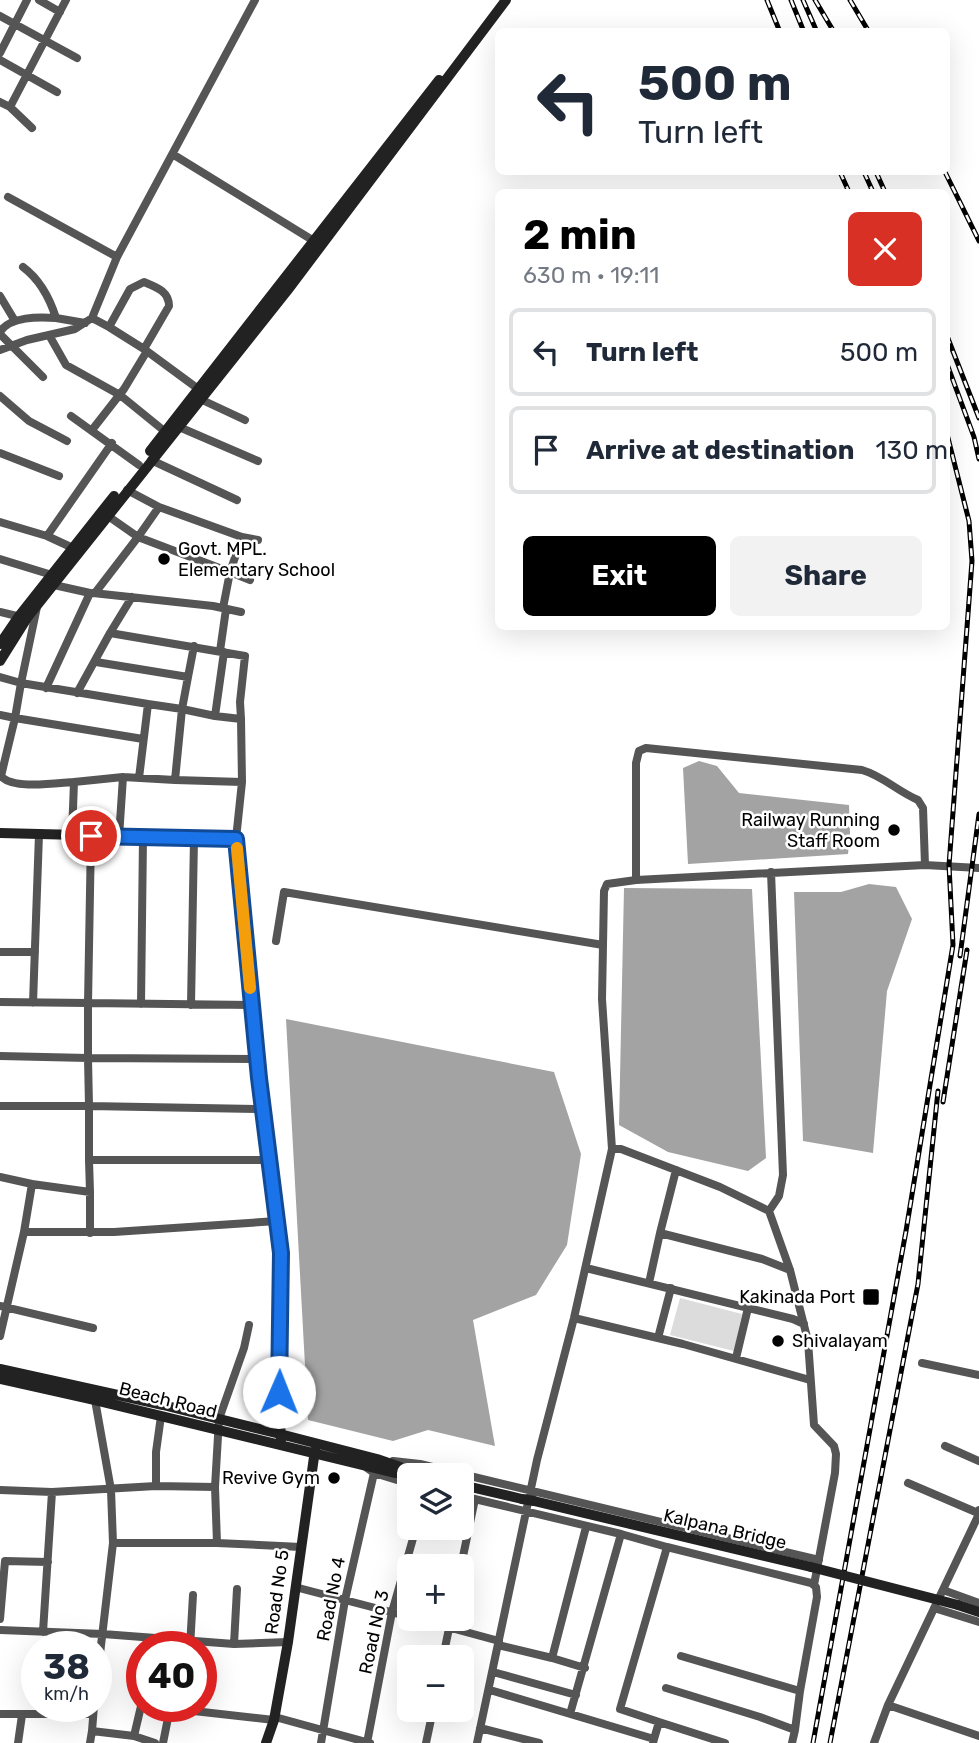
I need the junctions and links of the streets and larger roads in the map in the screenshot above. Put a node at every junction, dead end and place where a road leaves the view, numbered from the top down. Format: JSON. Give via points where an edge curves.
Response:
{"nodes":[{"id":1,"x":27,"y":0,"type":"edge"},
{"id":2,"x":39,"y":0,"type":"edge"},
{"id":3,"x":66,"y":0,"type":"edge"},
{"id":4,"x":255,"y":0,"type":"edge"},
{"id":5,"x":506,"y":0,"type":"edge"},
{"id":6,"x":60,"y":12,"type":"junction"},
{"id":7,"x":0,"y":16,"type":"edge"},
{"id":8,"x":15,"y":24,"type":"junction"},
{"id":9,"x":45,"y":41,"type":"junction"},
{"id":10,"x":468,"y":51,"type":"junction"},
{"id":11,"x":0,"y":53,"type":"edge"},
{"id":12,"x":77,"y":58,"type":"dead end"},
{"id":13,"x":0,"y":60,"type":"edge"},
{"id":14,"x":27,"y":76,"type":"junction"},
{"id":15,"x":57,"y":92,"type":"dead end"},
{"id":16,"x":0,"y":102,"type":"edge"},
{"id":17,"x":10,"y":107,"type":"junction"},
{"id":18,"x":32,"y":128,"type":"dead end"},
{"id":19,"x":174,"y":155,"type":"junction"},
{"id":20,"x":8,"y":197,"type":"dead end"},
{"id":21,"x":314,"y":241,"type":"junction"},
{"id":22,"x":117,"y":257,"type":"junction"},
{"id":23,"x":23,"y":267,"type":"dead end"},
{"id":24,"x":0,"y":296,"type":"edge"},
{"id":25,"x":56,"y":318,"type":"junction"},
{"id":26,"x":89,"y":320,"type":"junction"},
{"id":27,"x":15,"y":321,"type":"junction"},
{"id":28,"x":109,"y":327,"type":"junction"},
{"id":29,"x":0,"y":333,"type":"edge"},
{"id":30,"x":49,"y":335,"type":"junction"},
{"id":31,"x":10,"y":347,"type":"junction"},
{"id":32,"x":0,"y":350,"type":"edge"},
{"id":33,"x":145,"y":350,"type":"junction"},
{"id":34,"x":43,"y":377,"type":"dead end"},
{"id":35,"x":199,"y":394,"type":"junction"},
{"id":36,"x":0,"y":396,"type":"edge"},
{"id":37,"x":119,"y":396,"type":"junction"},
{"id":38,"x":71,"y":416,"type":"dead end"},
{"id":39,"x":245,"y":420,"type":"dead end"},
{"id":40,"x":92,"y":430,"type":"junction"},
{"id":41,"x":171,"y":431,"type":"junction"},
{"id":42,"x":67,"y":441,"type":"dead end"},
{"id":43,"x":112,"y":443,"type":"junction"},
{"id":44,"x":0,"y":453,"type":"edge"},
{"id":45,"x":151,"y":460,"type":"junction"},
{"id":46,"x":258,"y":461,"type":"dead end"},
{"id":47,"x":139,"y":465,"type":"junction"},
{"id":48,"x":59,"y":476,"type":"dead end"},
{"id":49,"x":127,"y":490,"type":"junction"},
{"id":50,"x":237,"y":500,"type":"dead end"},
{"id":51,"x":159,"y":507,"type":"junction"},
{"id":52,"x":108,"y":516,"type":"junction"},
{"id":53,"x":0,"y":522,"type":"edge"},
{"id":54,"x":47,"y":536,"type":"junction"},
{"id":55,"x":138,"y":537,"type":"junction"},
{"id":56,"x":242,"y":537,"type":"junction"},
{"id":57,"x":258,"y":540,"type":"dead end"},
{"id":58,"x":73,"y":548,"type":"junction"},
{"id":59,"x":0,"y":559,"type":"edge"},
{"id":60,"x":230,"y":572,"type":"junction"},
{"id":61,"x":53,"y":580,"type":"junction"},
{"id":62,"x":250,"y":580,"type":"dead end"},
{"id":63,"x":92,"y":593,"type":"junction"},
{"id":64,"x":132,"y":597,"type":"junction"},
{"id":65,"x":37,"y":607,"type":"junction"},
{"id":66,"x":224,"y":608,"type":"junction"},
{"id":67,"x":0,"y":612,"type":"edge"},
{"id":68,"x":240,"y":612,"type":"dead end"},
{"id":69,"x":22,"y":618,"type":"junction"},
{"id":70,"x":110,"y":633,"type":"junction"},
{"id":71,"x":0,"y":644,"type":"edge"},
{"id":72,"x":194,"y":646,"type":"junction"},
{"id":73,"x":222,"y":652,"type":"junction"},
{"id":74,"x":0,"y":661,"type":"edge"},
{"id":75,"x":96,"y":662,"type":"junction"},
{"id":76,"x":0,"y":677,"type":"edge"},
{"id":77,"x":188,"y":677,"type":"junction"},
{"id":78,"x":22,"y":683,"type":"junction"},
{"id":79,"x":46,"y":688,"type":"junction"},
{"id":80,"x":77,"y":693,"type":"junction"},
{"id":81,"x":148,"y":704,"type":"junction"},
{"id":82,"x":182,"y":709,"type":"junction"},
{"id":83,"x":0,"y":715,"type":"edge"},
{"id":84,"x":215,"y":716,"type":"junction"},
{"id":85,"x":15,"y":718,"type":"junction"},
{"id":86,"x":241,"y":719,"type":"junction"},
{"id":87,"x":143,"y":739,"type":"junction"},
{"id":88,"x":123,"y":778,"type":"junction"},
{"id":89,"x":139,"y":778,"type":"junction"},
{"id":90,"x":175,"y":780,"type":"junction"},
{"id":91,"x":74,"y":782,"type":"junction"},
{"id":92,"x":242,"y":782,"type":"junction"},
{"id":93,"x":0,"y":833,"type":"edge"},
{"id":94,"x":39,"y":834,"type":"junction"},
{"id":95,"x":72,"y":835,"type":"junction"},
{"id":96,"x":91,"y":836,"type":"junction"},
{"id":97,"x":119,"y":836,"type":"junction"},
{"id":98,"x":143,"y":837,"type":"junction"},
{"id":99,"x":194,"y":838,"type":"junction"},
{"id":100,"x":236,"y":839,"type":"junction"},
{"id":101,"x":925,"y":864,"type":"junction"},
{"id":102,"x":979,"y":868,"type":"edge"},
{"id":103,"x":771,"y":872,"type":"junction"},
{"id":104,"x":636,"y":880,"type":"junction"},
{"id":105,"x":276,"y":942,"type":"dead end"},
{"id":106,"x":603,"y":945,"type":"junction"},
{"id":107,"x":0,"y":952,"type":"edge"},
{"id":108,"x":35,"y":952,"type":"junction"},
{"id":109,"x":0,"y":1002,"type":"edge"},
{"id":110,"x":33,"y":1003,"type":"junction"},
{"id":111,"x":88,"y":1003,"type":"junction"},
{"id":112,"x":141,"y":1004,"type":"junction"},
{"id":113,"x":252,"y":1004,"type":"junction"},
{"id":114,"x":191,"y":1005,"type":"junction"},
{"id":115,"x":0,"y":1056,"type":"edge"},
{"id":116,"x":88,"y":1058,"type":"junction"},
{"id":117,"x":257,"y":1059,"type":"junction"},
{"id":118,"x":0,"y":1106,"type":"edge"},
{"id":119,"x":89,"y":1106,"type":"junction"},
{"id":120,"x":263,"y":1109,"type":"junction"},
{"id":121,"x":612,"y":1149,"type":"junction"},
{"id":122,"x":89,"y":1160,"type":"junction"},
{"id":123,"x":269,"y":1160,"type":"junction"},
{"id":124,"x":676,"y":1170,"type":"junction"},
{"id":125,"x":0,"y":1177,"type":"edge"},
{"id":126,"x":32,"y":1184,"type":"junction"},
{"id":127,"x":90,"y":1192,"type":"junction"},
{"id":128,"x":769,"y":1211,"type":"junction"},
{"id":129,"x":277,"y":1220,"type":"junction"},
{"id":130,"x":24,"y":1232,"type":"junction"},
{"id":131,"x":90,"y":1233,"type":"junction"},
{"id":132,"x":660,"y":1233,"type":"junction"},
{"id":133,"x":586,"y":1268,"type":"junction"},
{"id":134,"x":790,"y":1270,"type":"junction"},
{"id":135,"x":649,"y":1283,"type":"junction"},
{"id":136,"x":671,"y":1289,"type":"junction"},
{"id":137,"x":3,"y":1306,"type":"edge"},
{"id":138,"x":748,"y":1308,"type":"junction"},
{"id":139,"x":574,"y":1318,"type":"junction"},
{"id":140,"x":804,"y":1324,"type":"junction"},
{"id":141,"x":249,"y":1325,"type":"dead end"},
{"id":142,"x":93,"y":1328,"type":"dead end"},
{"id":143,"x":0,"y":1336,"type":"edge"},
{"id":144,"x":658,"y":1338,"type":"junction"},
{"id":145,"x":736,"y":1358,"type":"junction"},
{"id":146,"x":922,"y":1363,"type":"dead end"},
{"id":147,"x":0,"y":1369,"type":"edge"},
{"id":148,"x":979,"y":1375,"type":"edge"},
{"id":149,"x":0,"y":1379,"type":"edge"},
{"id":150,"x":810,"y":1380,"type":"junction"},
{"id":151,"x":95,"y":1400,"type":"junction"},
{"id":152,"x":162,"y":1416,"type":"junction"},
{"id":153,"x":219,"y":1424,"type":"junction"},
{"id":154,"x":281,"y":1439,"type":"junction"},
{"id":155,"x":945,"y":1446,"type":"dead end"},
{"id":156,"x":315,"y":1448,"type":"junction"},
{"id":157,"x":377,"y":1459,"type":"junction"},
{"id":158,"x":979,"y":1461,"type":"edge"},
{"id":159,"x":369,"y":1470,"type":"junction"},
{"id":160,"x":397,"y":1471,"type":"edge"},
{"id":161,"x":397,"y":1475,"type":"edge"},
{"id":162,"x":908,"y":1483,"type":"dead end"},
{"id":163,"x":156,"y":1486,"type":"junction"},
{"id":164,"x":215,"y":1487,"type":"junction"},
{"id":165,"x":474,"y":1487,"type":"edge"},
{"id":166,"x":0,"y":1490,"type":"edge"},
{"id":167,"x":111,"y":1490,"type":"junction"},
{"id":168,"x":52,"y":1492,"type":"junction"},
{"id":169,"x":529,"y":1497,"type":"junction"},
{"id":170,"x":475,"y":1499,"type":"joint"},
{"id":171,"x":525,"y":1512,"type":"junction"},
{"id":172,"x":978,"y":1513,"type":"edge"},
{"id":173,"x":586,"y":1527,"type":"junction"},
{"id":174,"x":621,"y":1534,"type":"junction"},
{"id":175,"x":413,"y":1540,"type":"edge"},
{"id":176,"x":113,"y":1543,"type":"junction"},
{"id":177,"x":217,"y":1543,"type":"junction"},
{"id":178,"x":301,"y":1547,"type":"junction"},
{"id":179,"x":667,"y":1547,"type":"junction"},
{"id":180,"x":464,"y":1554,"type":"edge"},
{"id":181,"x":3,"y":1561,"type":"edge"},
{"id":182,"x":48,"y":1562,"type":"junction"},
{"id":183,"x":815,"y":1563,"type":"junction"},
{"id":184,"x":814,"y":1585,"type":"junction"},
{"id":185,"x":295,"y":1587,"type":"junction"},
{"id":186,"x":237,"y":1589,"type":"dead end"},
{"id":187,"x":943,"y":1590,"type":"junction"},
{"id":188,"x":193,"y":1595,"type":"dead end"},
{"id":189,"x":345,"y":1600,"type":"junction"},
{"id":190,"x":979,"y":1603,"type":"edge"},
{"id":191,"x":934,"y":1608,"type":"junction"},
{"id":192,"x":392,"y":1612,"type":"junction"},
{"id":193,"x":979,"y":1612,"type":"edge"},
{"id":194,"x":397,"y":1613,"type":"edge"},
{"id":195,"x":0,"y":1619,"type":"edge"},
{"id":196,"x":979,"y":1622,"type":"edge"},
{"id":197,"x":0,"y":1630,"type":"edge"},
{"id":198,"x":22,"y":1631,"type":"edge"},
{"id":199,"x":43,"y":1631,"type":"edge"},
{"id":200,"x":103,"y":1631,"type":"edge"},
{"id":201,"x":192,"y":1631,"type":"edge"},
{"id":202,"x":469,"y":1631,"type":"edge"},
{"id":203,"x":288,"y":1642,"type":"junction"},
{"id":204,"x":498,"y":1643,"type":"junction"},
{"id":205,"x":217,"y":1644,"type":"edge"},
{"id":206,"x":234,"y":1644,"type":"junction"},
{"id":207,"x":681,"y":1656,"type":"dead end"},
{"id":208,"x":552,"y":1658,"type":"junction"},
{"id":209,"x":585,"y":1668,"type":"junction"},
{"id":210,"x":493,"y":1672,"type":"junction"},
{"id":211,"x":666,"y":1689,"type":"dead end"},
{"id":212,"x":490,"y":1690,"type":"junction"},
{"id":213,"x":800,"y":1691,"type":"junction"},
{"id":214,"x":576,"y":1695,"type":"junction"},
{"id":215,"x":888,"y":1705,"type":"junction"},
{"id":216,"x":217,"y":1712,"type":"edge"},
{"id":217,"x":0,"y":1714,"type":"edge"},
{"id":218,"x":570,"y":1714,"type":"junction"},
{"id":219,"x":21,"y":1715,"type":"edge"},
{"id":220,"x":275,"y":1719,"type":"junction"},
{"id":221,"x":21,"y":1722,"type":"edge"},
{"id":222,"x":92,"y":1722,"type":"edge"},
{"id":223,"x":137,"y":1722,"type":"edge"},
{"id":224,"x":168,"y":1722,"type":"edge"},
{"id":225,"x":430,"y":1722,"type":"edge"},
{"id":226,"x":659,"y":1722,"type":"junction"},
{"id":227,"x":480,"y":1728,"type":"junction"},
{"id":228,"x":323,"y":1730,"type":"junction"},
{"id":229,"x":795,"y":1730,"type":"junction"},
{"id":230,"x":92,"y":1731,"type":"junction"},
{"id":231,"x":134,"y":1736,"type":"junction"},
{"id":232,"x":979,"y":1736,"type":"edge"},
{"id":233,"x":653,"y":1741,"type":"edge"},
{"id":234,"x":18,"y":1743,"type":"edge"},
{"id":235,"x":90,"y":1743,"type":"edge"},
{"id":236,"x":155,"y":1743,"type":"edge"},
{"id":237,"x":163,"y":1743,"type":"edge"},
{"id":238,"x":266,"y":1743,"type":"edge"},
{"id":239,"x":321,"y":1743,"type":"edge"},
{"id":240,"x":368,"y":1743,"type":"edge"},
{"id":241,"x":426,"y":1743,"type":"edge"},
{"id":242,"x":477,"y":1743,"type":"edge"},
{"id":243,"x":539,"y":1743,"type":"edge"},
{"id":244,"x":725,"y":1743,"type":"edge"},
{"id":245,"x":792,"y":1743,"type":"edge"},
{"id":246,"x":874,"y":1743,"type":"edge"}],
"edges":[{"from":1,"to":8,"type":"street"},
{"from":2,"to":6,"type":"street"},
{"from":3,"to":6,"type":"street"},
{"from":4,"to":19,"type":"street"},
{"from":5,"to":10,"type":"street"},
{"from":6,"to":9,"type":"street"},
{"from":7,"to":8,"type":"street"},
{"from":8,"to":9,"type":"street"},
{"from":8,"to":11,"type":"street"},
{"from":9,"to":12,"type":"street"},
{"from":9,"to":14,"type":"street"},
{"from":10,"to":21,"type":"street","via":[[404,122]]},
{"from":10,"to":35,"type":"street","via":[[287,291]]},
{"from":13,"to":14,"type":"street"},
{"from":14,"to":15,"type":"street"},
{"from":14,"to":17,"type":"street"},
{"from":16,"to":17,"type":"street"},
{"from":17,"to":18,"type":"street"},
{"from":19,"to":21,"type":"street"},
{"from":19,"to":22,"type":"street"},
{"from":20,"to":22,"type":"street"},
{"from":21,"to":35,"type":"street"},
{"from":22,"to":26,"type":"street"},
{"from":23,"to":25,"type":"street","via":[[44,291]]},
{"from":24,"to":27,"type":"street"},
{"from":25,"to":26,"type":"street"},
{"from":25,"to":27,"type":"street"},
{"from":26,"to":28,"type":"street"},
{"from":26,"to":30,"type":"street","via":[[75,329]]},
{"from":27,"to":29,"type":"street"},
{"from":28,"to":33,"type":"street"},
{"from":28,"to":33,"type":"street","via":[[136,284],[144,282],[163,291],[169,306]]},
{"from":29,"to":31,"type":"street"},
{"from":30,"to":31,"type":"street"},
{"from":30,"to":37,"type":"street","via":[[66,365]]},
{"from":31,"to":32,"type":"street"},
{"from":31,"to":34,"type":"street"},
{"from":33,"to":35,"type":"street"},
{"from":33,"to":37,"type":"street"},
{"from":35,"to":39,"type":"street"},
{"from":35,"to":41,"type":"street"},
{"from":36,"to":42,"type":"street","via":[[29,421]]},
{"from":37,"to":40,"type":"street"},
{"from":37,"to":41,"type":"street"},
{"from":38,"to":40,"type":"street"},
{"from":40,"to":43,"type":"street"},
{"from":41,"to":45,"type":"street"},
{"from":41,"to":46,"type":"street"},
{"from":41,"to":47,"type":"street"},
{"from":43,"to":47,"type":"street"},
{"from":43,"to":54,"type":"street"},
{"from":44,"to":48,"type":"street"},
{"from":45,"to":49,"type":"street"},
{"from":45,"to":50,"type":"street"},
{"from":47,"to":58,"type":"street"},
{"from":49,"to":51,"type":"street"},
{"from":49,"to":52,"type":"street"},
{"from":51,"to":55,"type":"street"},
{"from":51,"to":56,"type":"street"},
{"from":52,"to":55,"type":"street"},
{"from":52,"to":61,"type":"street"},
{"from":53,"to":54,"type":"street"},
{"from":54,"to":58,"type":"street"},
{"from":55,"to":60,"type":"street"},
{"from":55,"to":63,"type":"street"},
{"from":56,"to":57,"type":"street"},
{"from":56,"to":60,"type":"street"},
{"from":58,"to":61,"type":"street"},
{"from":59,"to":61,"type":"street"},
{"from":60,"to":62,"type":"street"},
{"from":60,"to":66,"type":"street"},
{"from":61,"to":63,"type":"street"},
{"from":61,"to":65,"type":"street"},
{"from":61,"to":69,"type":"street"},
{"from":63,"to":64,"type":"street"},
{"from":63,"to":79,"type":"street"},
{"from":64,"to":66,"type":"street"},
{"from":64,"to":70,"type":"street"},
{"from":65,"to":69,"type":"street"},
{"from":65,"to":78,"type":"street"},
{"from":66,"to":68,"type":"street"},
{"from":66,"to":73,"type":"street"},
{"from":67,"to":69,"type":"street"},
{"from":69,"to":71,"type":"street"},
{"from":69,"to":74,"type":"street"},
{"from":70,"to":72,"type":"street"},
{"from":70,"to":75,"type":"street"},
{"from":72,"to":73,"type":"street"},
{"from":72,"to":77,"type":"street"},
{"from":73,"to":84,"type":"street"},
{"from":73,"to":86,"type":"street","via":[[245,656]]},
{"from":75,"to":77,"type":"street"},
{"from":75,"to":80,"type":"street"},
{"from":76,"to":78,"type":"street"},
{"from":77,"to":82,"type":"street"},
{"from":78,"to":79,"type":"street"},
{"from":78,"to":85,"type":"street"},
{"from":79,"to":80,"type":"street"},
{"from":80,"to":81,"type":"street"},
{"from":81,"to":82,"type":"street"},
{"from":81,"to":87,"type":"street"},
{"from":82,"to":84,"type":"street"},
{"from":82,"to":90,"type":"street"},
{"from":83,"to":85,"type":"street"},
{"from":84,"to":86,"type":"street"},
{"from":85,"to":87,"type":"street"},
{"from":85,"to":91,"type":"street","via":[[3,779],[13,784]]},
{"from":86,"to":92,"type":"street"},
{"from":87,"to":89,"type":"street"},
{"from":88,"to":89,"type":"street"},
{"from":88,"to":91,"type":"street"},
{"from":88,"to":97,"type":"street"},
{"from":89,"to":90,"type":"street"},
{"from":90,"to":92,"type":"street"},
{"from":91,"to":95,"type":"street"},
{"from":92,"to":100,"type":"street"},
{"from":93,"to":94,"type":"street"},
{"from":94,"to":95,"type":"street"},
{"from":94,"to":108,"type":"street"},
{"from":95,"to":96,"type":"street"},
{"from":96,"to":97,"type":"street"},
{"from":96,"to":111,"type":"street"},
{"from":97,"to":98,"type":"street"},
{"from":98,"to":99,"type":"street"},
{"from":98,"to":112,"type":"street"},
{"from":99,"to":100,"type":"street"},
{"from":99,"to":114,"type":"street"},
{"from":100,"to":113,"type":"street"},
{"from":101,"to":102,"type":"street"},
{"from":101,"to":103,"type":"street"},
{"from":101,"to":104,"type":"street","via":[[923,808],[918,800],[876,774],[646,748],[639,751],[636,763]]},
{"from":103,"to":104,"type":"street"},
{"from":103,"to":128,"type":"street","via":[[783,1175],[779,1196]]},
{"from":104,"to":106,"type":"street","via":[[607,884]]},
{"from":105,"to":106,"type":"street","via":[[284,892]]},
{"from":106,"to":121,"type":"street"},
{"from":107,"to":108,"type":"street"},
{"from":108,"to":110,"type":"street"},
{"from":109,"to":110,"type":"street"},
{"from":110,"to":111,"type":"street"},
{"from":111,"to":112,"type":"street"},
{"from":111,"to":116,"type":"street"},
{"from":112,"to":114,"type":"street"},
{"from":113,"to":114,"type":"street"},
{"from":113,"to":117,"type":"street"},
{"from":115,"to":116,"type":"street"},
{"from":116,"to":117,"type":"street"},
{"from":116,"to":119,"type":"street"},
{"from":117,"to":120,"type":"street"},
{"from":118,"to":119,"type":"street"},
{"from":119,"to":120,"type":"street"},
{"from":119,"to":122,"type":"street"},
{"from":120,"to":123,"type":"street"},
{"from":121,"to":124,"type":"street"},
{"from":121,"to":133,"type":"street"},
{"from":122,"to":123,"type":"street"},
{"from":122,"to":127,"type":"street"},
{"from":123,"to":129,"type":"street"},
{"from":124,"to":128,"type":"street"},
{"from":124,"to":132,"type":"street"},
{"from":125,"to":126,"type":"street"},
{"from":126,"to":127,"type":"street"},
{"from":126,"to":130,"type":"street"},
{"from":127,"to":131,"type":"street"},
{"from":128,"to":134,"type":"street"},
{"from":129,"to":131,"type":"street"},
{"from":129,"to":154,"type":"street"},
{"from":130,"to":131,"type":"street"},
{"from":130,"to":137,"type":"street"},
{"from":132,"to":134,"type":"street"},
{"from":132,"to":135,"type":"street"},
{"from":133,"to":135,"type":"street"},
{"from":133,"to":139,"type":"street"},
{"from":134,"to":140,"type":"street"},
{"from":135,"to":136,"type":"street"},
{"from":136,"to":138,"type":"street"},
{"from":136,"to":144,"type":"street"},
{"from":137,"to":142,"type":"street"},
{"from":137,"to":143,"type":"street"},
{"from":138,"to":140,"type":"street"},
{"from":138,"to":145,"type":"street"},
{"from":139,"to":144,"type":"street"},
{"from":139,"to":169,"type":"street"},
{"from":140,"to":150,"type":"street"},
{"from":141,"to":153,"type":"street"},
{"from":144,"to":145,"type":"street"},
{"from":145,"to":150,"type":"street"},
{"from":146,"to":148,"type":"street"},
{"from":147,"to":153,"type":"street","name":"Beach Road"},
{"from":149,"to":151,"type":"street","name":"Beach Road"},
{"from":150,"to":183,"type":"street","via":[[814,1425],[836,1454]]},
{"from":151,"to":152,"type":"street","name":"Beach Road"},
{"from":151,"to":167,"type":"street"},
{"from":152,"to":153,"type":"street","name":"Beach Road"},
{"from":152,"to":163,"type":"street"},
{"from":153,"to":154,"type":"street","name":"Beach Road"},
{"from":153,"to":164,"type":"street"},
{"from":154,"to":156,"type":"street","name":"Beach Road"},
{"from":155,"to":158,"type":"street"},
{"from":156,"to":157,"type":"street","name":"Beach Road"},
{"from":156,"to":159,"type":"street","name":"Beach Road"},
{"from":156,"to":178,"type":"street","name":"Road No 5"},
{"from":157,"to":160,"type":"street","name":"Beach Road"},
{"from":157,"to":169,"type":"street","via":[[420,1464]]},
{"from":159,"to":161,"type":"street","name":"Beach Road"},
{"from":159,"to":189,"type":"street","name":"Road No 4"},
{"from":162,"to":172,"type":"street"},
{"from":163,"to":164,"type":"street"},
{"from":163,"to":167,"type":"street"},
{"from":164,"to":177,"type":"street"},
{"from":165,"to":169,"type":"street","name":"Kalpana Bridge"},
{"from":166,"to":168,"type":"street"},
{"from":167,"to":168,"type":"street"},
{"from":167,"to":176,"type":"street"},
{"from":168,"to":182,"type":"street"},
{"from":169,"to":171,"type":"street"},
{"from":169,"to":183,"type":"street","name":"Kalpana Bridge"},
{"from":170,"to":171,"type":"street"},
{"from":170,"to":180,"type":"street"},
{"from":171,"to":173,"type":"street"},
{"from":171,"to":204,"type":"street"},
{"from":172,"to":187,"type":"street"},
{"from":173,"to":174,"type":"street"},
{"from":173,"to":208,"type":"street"},
{"from":174,"to":179,"type":"street"},
{"from":174,"to":209,"type":"street"},
{"from":175,"to":192,"type":"street","name":"Road No 3"},
{"from":176,"to":177,"type":"street"},
{"from":176,"to":200,"type":"street"},
{"from":177,"to":178,"type":"street"},
{"from":178,"to":185,"type":"street","name":"Road No 5"},
{"from":179,"to":184,"type":"street"},
{"from":179,"to":226,"type":"street","via":[[620,1709]]},
{"from":181,"to":182,"type":"street"},
{"from":181,"to":195,"type":"street"},
{"from":182,"to":199,"type":"street"},
{"from":183,"to":184,"type":"street"},
{"from":183,"to":193,"type":"street","name":"Kalpana Bridge","bridge":true},
{"from":184,"to":213,"type":"street","via":[[817,1592]]},
{"from":185,"to":189,"type":"street"},
{"from":185,"to":203,"type":"street","name":"Road No 5"},
{"from":186,"to":206,"type":"street"},
{"from":187,"to":190,"type":"street"},
{"from":187,"to":191,"type":"street"},
{"from":188,"to":201,"type":"street"},
{"from":189,"to":192,"type":"street"},
{"from":189,"to":228,"type":"street","name":"Road No 4"},
{"from":191,"to":196,"type":"street"},
{"from":191,"to":215,"type":"street"},
{"from":192,"to":194,"type":"street"},
{"from":192,"to":240,"type":"street","name":"Road No 3"},
{"from":197,"to":198,"type":"street"},
{"from":202,"to":204,"type":"street"},
{"from":203,"to":206,"type":"street"},
{"from":203,"to":220,"type":"street","name":"Road No 5"},
{"from":204,"to":208,"type":"street"},
{"from":204,"to":210,"type":"street"},
{"from":205,"to":206,"type":"street"},
{"from":207,"to":213,"type":"street"},
{"from":208,"to":209,"type":"street"},
{"from":209,"to":214,"type":"street"},
{"from":210,"to":212,"type":"street"},
{"from":210,"to":214,"type":"street"},
{"from":211,"to":229,"type":"street"},
{"from":212,"to":218,"type":"street"},
{"from":212,"to":227,"type":"street"},
{"from":213,"to":229,"type":"street"},
{"from":214,"to":218,"type":"street"},
{"from":215,"to":232,"type":"street"},
{"from":215,"to":246,"type":"street"},
{"from":216,"to":220,"type":"street"},
{"from":217,"to":219,"type":"street"},
{"from":218,"to":233,"type":"street"},
{"from":220,"to":228,"type":"street"},
{"from":220,"to":238,"type":"street","name":"Road No 5"},
{"from":221,"to":234,"type":"street"},
{"from":222,"to":230,"type":"street"},
{"from":223,"to":231,"type":"street"},
{"from":224,"to":237,"type":"street"},
{"from":225,"to":241,"type":"street"},
{"from":226,"to":233,"type":"street"},
{"from":226,"to":244,"type":"street"},
{"from":227,"to":242,"type":"street"},
{"from":227,"to":243,"type":"street"},
{"from":228,"to":239,"type":"street","name":"Road No 4"},
{"from":228,"to":240,"type":"street"},
{"from":229,"to":245,"type":"street"},
{"from":230,"to":231,"type":"street"},
{"from":230,"to":235,"type":"street"},
{"from":231,"to":236,"type":"street"}]}
